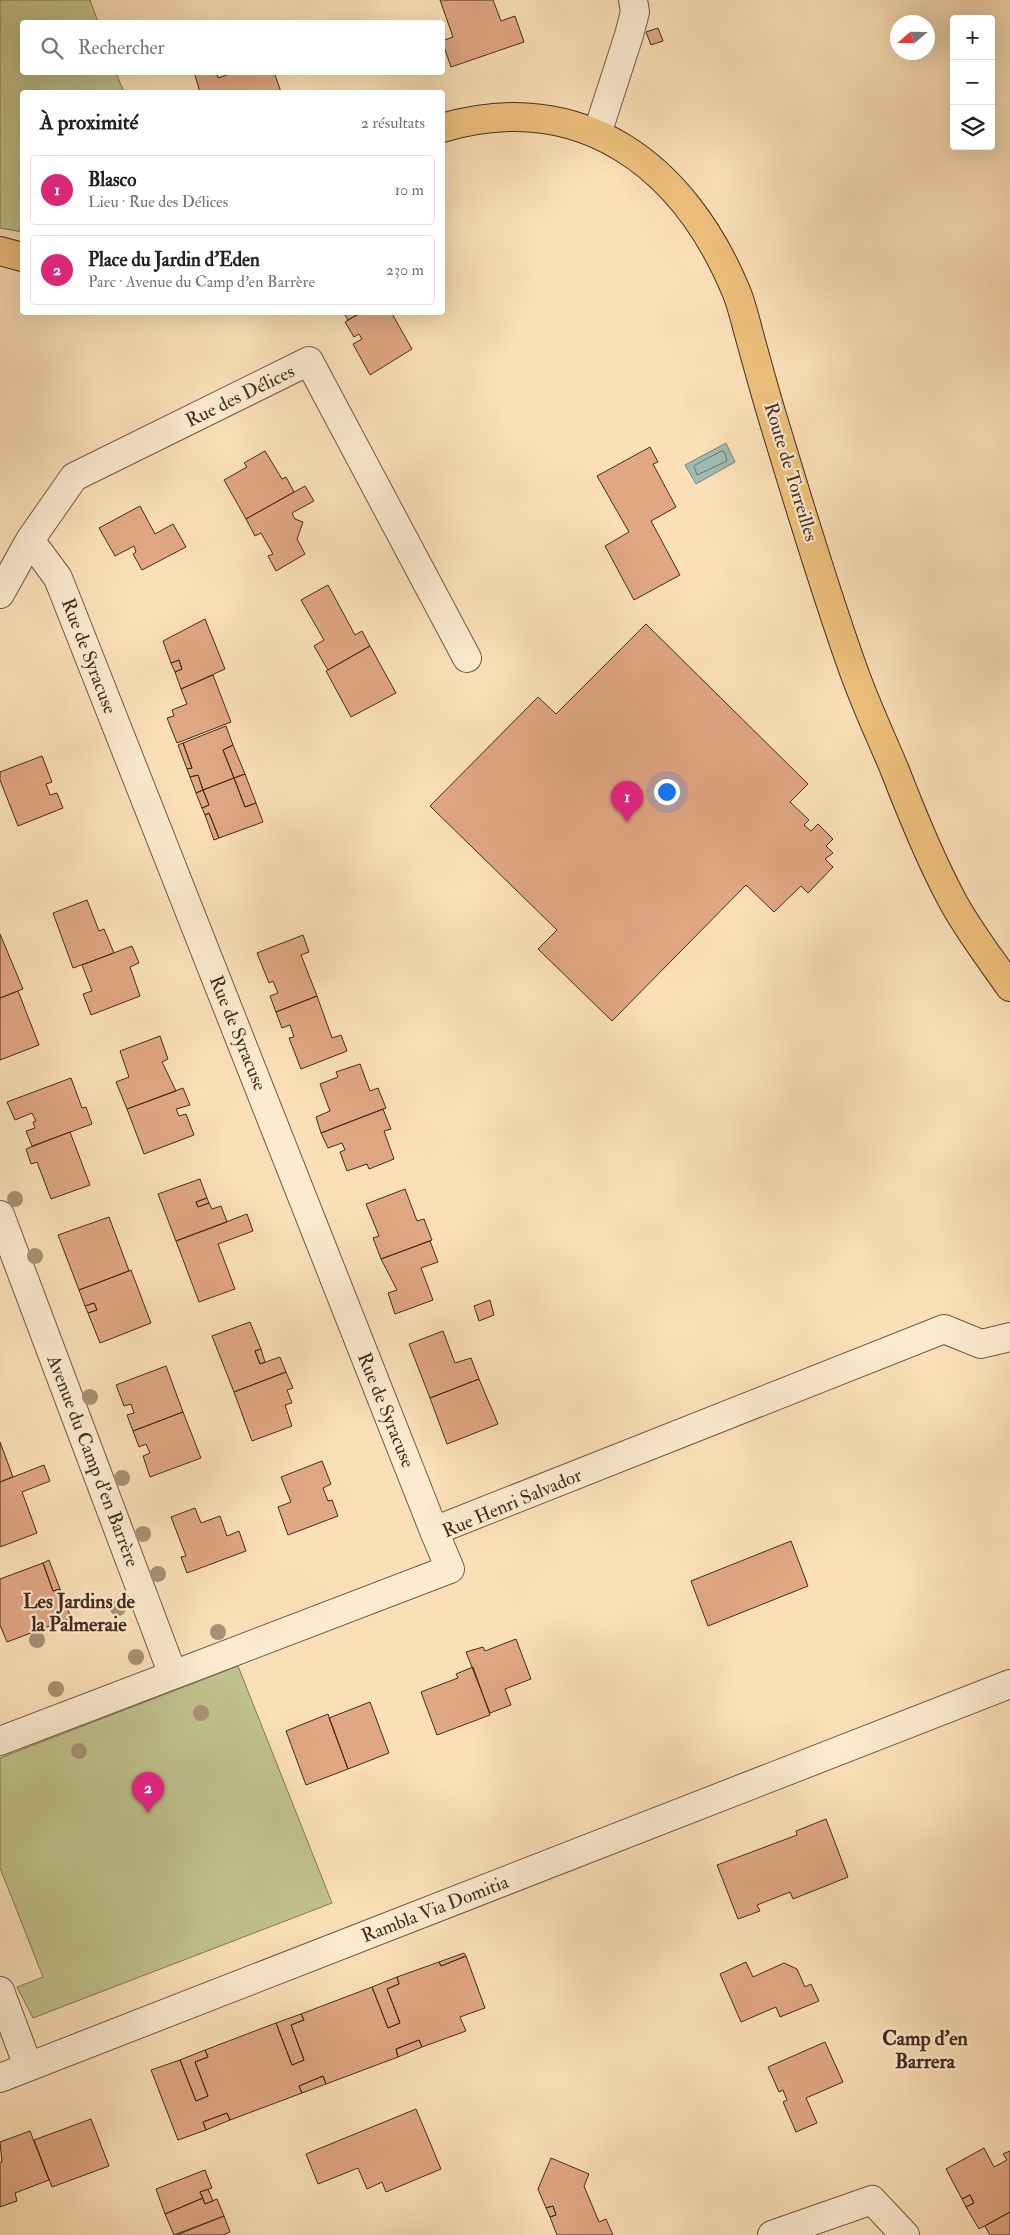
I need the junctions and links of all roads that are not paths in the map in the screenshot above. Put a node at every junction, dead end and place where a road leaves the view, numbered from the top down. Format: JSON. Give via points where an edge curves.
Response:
{"nodes":[{"id":1,"x":633,"y":0,"type":"edge"},
{"id":2,"x":445,"y":127,"type":"edge"},
{"id":3,"x":597,"y":134,"type":"junction"},
{"id":4,"x":0,"y":251,"type":"edge"},
{"id":5,"x":20,"y":256,"type":"edge"},
{"id":6,"x":30,"y":540,"type":"junction"},
{"id":7,"x":0,"y":594,"type":"edge"},
{"id":8,"x":467,"y":658,"type":"dead end"},
{"id":9,"x":1010,"y":987,"type":"edge"},
{"id":10,"x":0,"y":1215,"type":"edge"},
{"id":11,"x":1010,"y":1336,"type":"edge"},
{"id":12,"x":434,"y":1531,"type":"junction"},
{"id":13,"x":173,"y":1675,"type":"junction"},
{"id":14,"x":1007,"y":1693,"type":"edge"},
{"id":15,"x":0,"y":1741,"type":"edge"},
{"id":16,"x":0,"y":1991,"type":"edge"},
{"id":17,"x":28,"y":2066,"type":"junction"},
{"id":18,"x":0,"y":2078,"type":"edge"},
{"id":19,"x":772,"y":2235,"type":"edge"},
{"id":20,"x":905,"y":2235,"type":"edge"}],
"edges":[{"from":1,"to":3,"type":"street","via":[[635,12],[629,35]]},
{"from":2,"to":3,"type":"main road","name":"Route de Torreilles","via":[[492,119],[529,118],[567,124]]},
{"from":3,"to":9,"type":"main road","name":"Route de Torreilles","via":[[623,146],[659,173],[689,207],[714,244],[737,293],[777,433],[853,670],[951,899]]},
{"from":4,"to":5,"type":"main road"},
{"from":6,"to":7,"type":"street","name":"Rue des Délices"},
{"from":6,"to":8,"type":"street","name":"Rue des Délices","via":[[74,477],[309,361]]},
{"from":6,"to":12,"type":"street","name":"Rue de Syracuse","via":[[58,578]]},
{"from":10,"to":13,"type":"street","name":"Avenue du Camp d'en Barrère"},
{"from":11,"to":12,"type":"street","name":"Rue Henri Salvador","via":[[981,1344],[944,1329]]},
{"from":12,"to":13,"type":"street","name":"Rue Henri Salvador","via":[[450,1569]]},
{"from":13,"to":15,"type":"street"},
{"from":14,"to":17,"type":"street","name":"Rambla Via Domitia","via":[[869,1737]]},
{"from":16,"to":17,"type":"street"},
{"from":17,"to":18,"type":"street","name":"Rambla Via Domitia"},
{"from":19,"to":20,"type":"street","via":[[872,2200]]}]}
